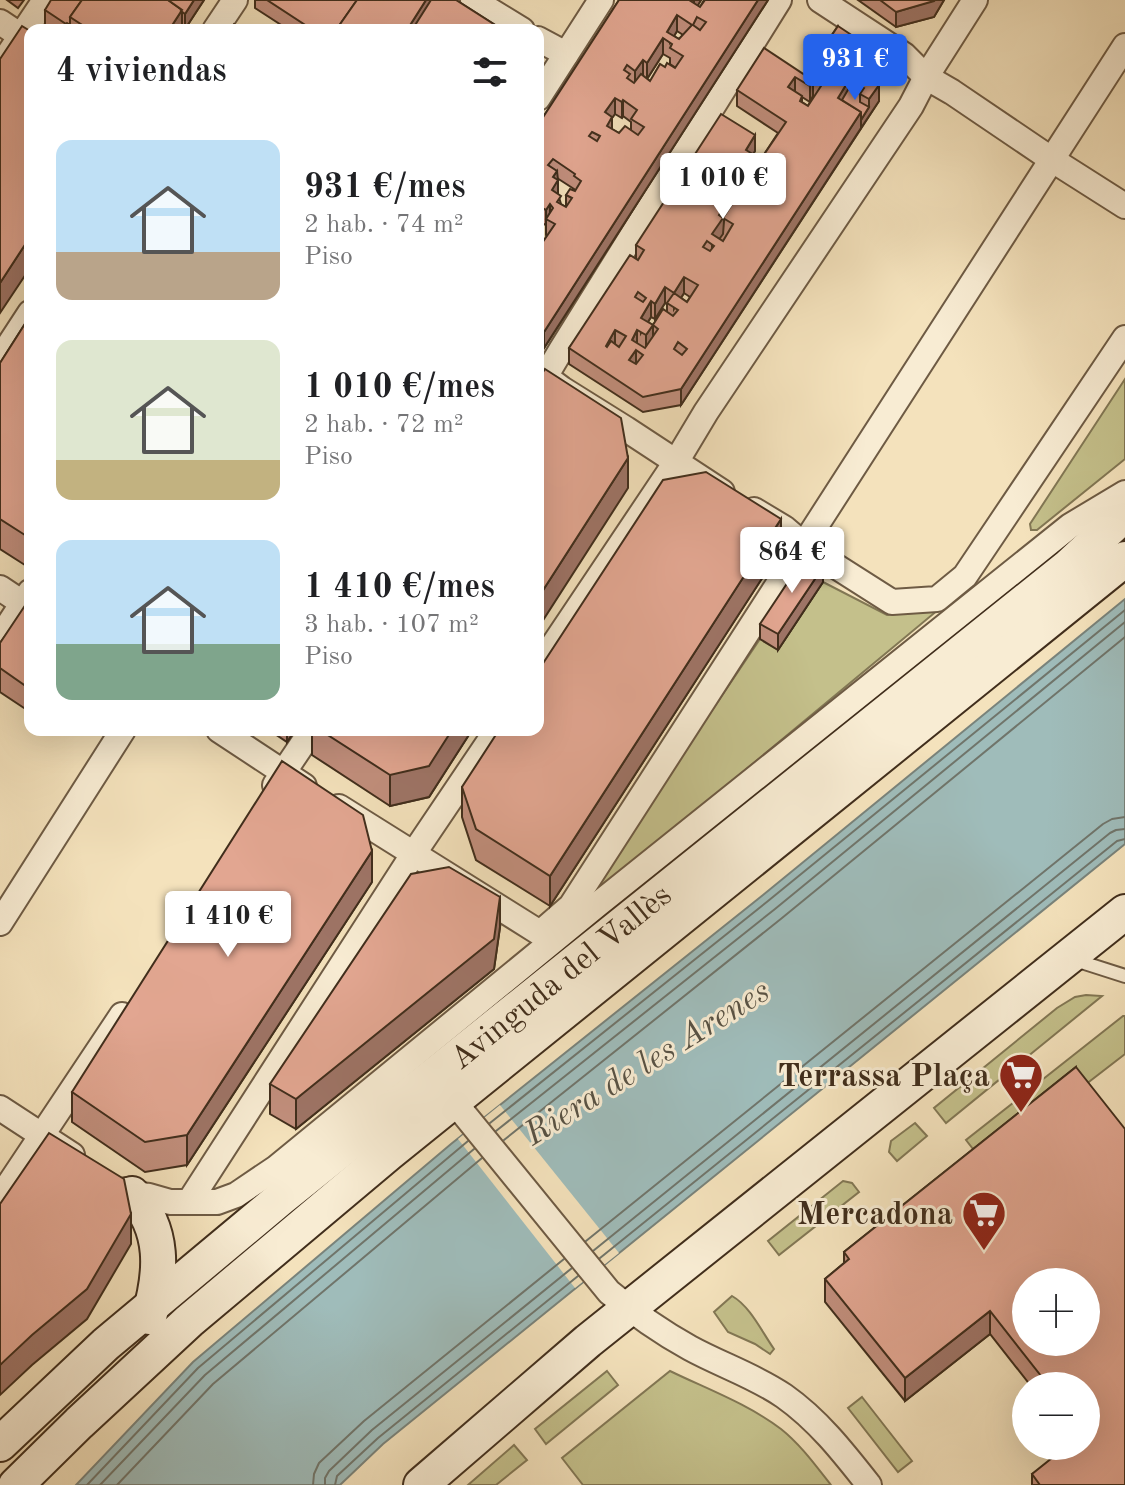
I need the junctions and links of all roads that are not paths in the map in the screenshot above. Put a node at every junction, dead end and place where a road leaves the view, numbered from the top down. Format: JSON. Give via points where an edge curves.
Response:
{"nodes":[{"id":1,"x":45,"y":0,"type":"edge"},
{"id":2,"x":235,"y":0,"type":"edge"},
{"id":3,"x":473,"y":0,"type":"edge"},
{"id":4,"x":601,"y":0,"type":"edge"},
{"id":5,"x":779,"y":0,"type":"edge"},
{"id":6,"x":820,"y":0,"type":"edge"},
{"id":7,"x":975,"y":0,"type":"edge"},
{"id":8,"x":0,"y":22,"type":"edge"},
{"id":9,"x":33,"y":24,"type":"edge"},
{"id":10,"x":219,"y":24,"type":"edge"},
{"id":11,"x":512,"y":24,"type":"edge"},
{"id":12,"x":24,"y":38,"type":"edge"},
{"id":13,"x":24,"y":41,"type":"edge"},
{"id":14,"x":544,"y":42,"type":"edge"},
{"id":15,"x":1125,"y":46,"type":"edge"},
{"id":16,"x":566,"y":54,"type":"junction"},
{"id":17,"x":0,"y":67,"type":"edge"},
{"id":18,"x":926,"y":77,"type":"junction"},
{"id":19,"x":544,"y":89,"type":"edge"},
{"id":20,"x":1051,"y":159,"type":"junction"},
{"id":21,"x":1125,"y":206,"type":"edge"},
{"id":22,"x":24,"y":322,"type":"edge"},
{"id":23,"x":1125,"y":338,"type":"edge"},
{"id":24,"x":0,"y":359,"type":"edge"},
{"id":25,"x":544,"y":376,"type":"edge"},
{"id":26,"x":544,"y":382,"type":"edge"},
{"id":27,"x":676,"y":462,"type":"junction"},
{"id":28,"x":1125,"y":493,"type":"edge"},
{"id":29,"x":1125,"y":514,"type":"edge"},
{"id":30,"x":804,"y":545,"type":"junction"},
{"id":31,"x":1125,"y":559,"type":"edge"},
{"id":32,"x":0,"y":588,"type":"edge"},
{"id":33,"x":24,"y":599,"type":"edge"},
{"id":34,"x":24,"y":606,"type":"edge"},
{"id":35,"x":0,"y":638,"type":"edge"},
{"id":36,"x":544,"y":659,"type":"edge"},
{"id":37,"x":119,"y":736,"type":"edge"},
{"id":38,"x":228,"y":736,"type":"edge"},
{"id":39,"x":308,"y":736,"type":"edge"},
{"id":40,"x":493,"y":736,"type":"edge"},
{"id":41,"x":283,"y":773,"type":"junction"},
{"id":42,"x":266,"y":799,"type":"edge"},
{"id":43,"x":414,"y":853,"type":"junction"},
{"id":44,"x":1125,"y":912,"type":"edge"},
{"id":45,"x":0,"y":923,"type":"edge"},
{"id":46,"x":1069,"y":958,"type":"junction"},
{"id":47,"x":1125,"y":976,"type":"edge"},
{"id":48,"x":136,"y":993,"type":"edge"},
{"id":49,"x":433,"y":1093,"type":"junction"},
{"id":50,"x":0,"y":1108,"type":"edge"},
{"id":51,"x":41,"y":1135,"type":"junction"},
{"id":52,"x":110,"y":1180,"type":"junction"},
{"id":53,"x":0,"y":1198,"type":"edge"},
{"id":54,"x":189,"y":1202,"type":"junction"},
{"id":55,"x":610,"y":1291,"type":"junction"},
{"id":56,"x":153,"y":1304,"type":"junction"},
{"id":57,"x":117,"y":1386,"type":"junction"},
{"id":58,"x":0,"y":1444,"type":"edge"},
{"id":59,"x":16,"y":1485,"type":"edge"},
{"id":60,"x":421,"y":1485,"type":"edge"},
{"id":61,"x":869,"y":1485,"type":"edge"}],
"edges":[{"from":1,"to":9,"type":"street"},
{"from":2,"to":10,"type":"street"},
{"from":3,"to":11,"type":"street"},
{"from":4,"to":16,"type":"street"},
{"from":5,"to":25,"type":"street"},
{"from":6,"to":18,"type":"street","via":[[904,55]]},
{"from":7,"to":18,"type":"street"},
{"from":8,"to":12,"type":"street"},
{"from":13,"to":17,"type":"street"},
{"from":14,"to":16,"type":"street"},
{"from":15,"to":20,"type":"street"},
{"from":16,"to":19,"type":"street"},
{"from":18,"to":20,"type":"street"},
{"from":18,"to":27,"type":"street"},
{"from":20,"to":21,"type":"street"},
{"from":20,"to":30,"type":"street"},
{"from":22,"to":24,"type":"street"},
{"from":23,"to":30,"type":"street","via":[[965,576],[937,599],[892,602]]},
{"from":26,"to":27,"type":"street"},
{"from":27,"to":30,"type":"street"},
{"from":27,"to":36,"type":"street"},
{"from":28,"to":49,"type":"street","name":"Avinguda del Vallès","via":[[1070,526],[597,905]]},
{"from":29,"to":49,"type":"main road","name":"Avinguda del Vallès"},
{"from":30,"to":43,"type":"street","via":[[571,906],[540,933]]},
{"from":31,"to":49,"type":"main road","name":"Avinguda del Vallès"},
{"from":32,"to":33,"type":"street"},
{"from":34,"to":35,"type":"street"},
{"from":37,"to":45,"type":"street"},
{"from":38,"to":41,"type":"street"},
{"from":39,"to":41,"type":"street"},
{"from":40,"to":43,"type":"street"},
{"from":41,"to":42,"type":"street"},
{"from":41,"to":43,"type":"street"},
{"from":43,"to":54,"type":"street"},
{"from":44,"to":46,"type":"main road"},
{"from":46,"to":47,"type":"lane"},
{"from":46,"to":55,"type":"main road"},
{"from":48,"to":51,"type":"street"},
{"from":49,"to":54,"type":"street","name":"Avinguda del Vallès","via":[[276,1168],[236,1195],[217,1202]]},
{"from":49,"to":55,"type":"street"},
{"from":49,"to":56,"type":"main road","name":"Avinguda del Vallès","via":[[281,1198]]},
{"from":49,"to":57,"type":"main road","name":"Avinguda del Vallès"},
{"from":50,"to":51,"type":"street"},
{"from":51,"to":52,"type":"street"},
{"from":51,"to":53,"type":"street"},
{"from":52,"to":54,"type":"street","name":"Avinguda del Vallès","via":[[170,1202]]},
{"from":52,"to":56,"type":"main road","via":[[143,1206],[157,1238]]},
{"from":55,"to":60,"type":"main road","via":[[506,1410]]},
{"from":55,"to":61,"type":"street","via":[[692,1349],[782,1394],[832,1439]]},
{"from":56,"to":57,"type":"main road","via":[[142,1340]]},
{"from":56,"to":58,"type":"main road","name":"Avinguda del Vallès"},
{"from":57,"to":59,"type":"main road","name":"Avinguda del Vallès"}]}
